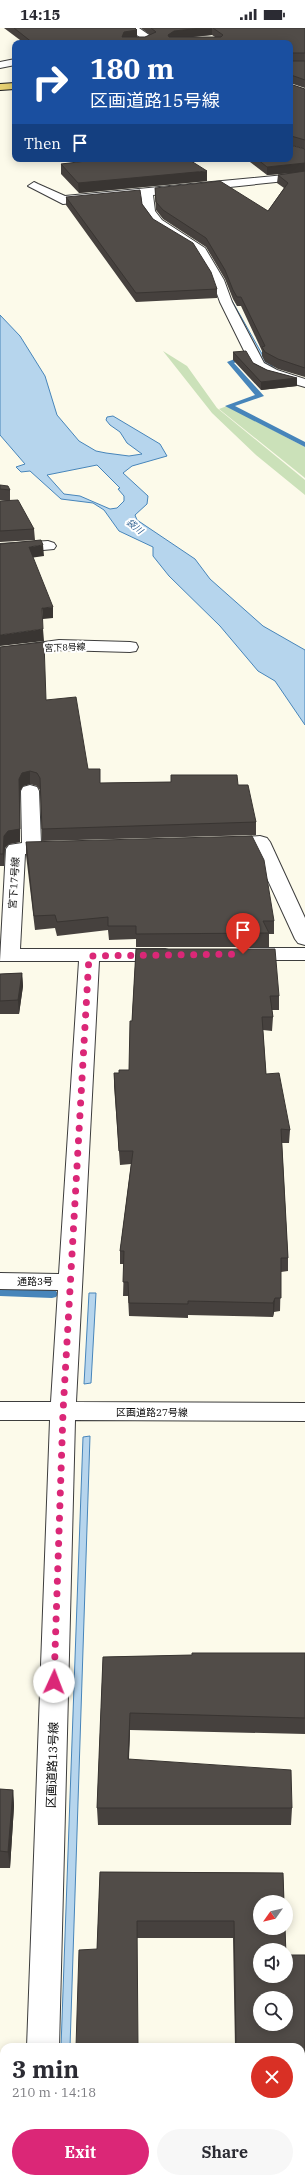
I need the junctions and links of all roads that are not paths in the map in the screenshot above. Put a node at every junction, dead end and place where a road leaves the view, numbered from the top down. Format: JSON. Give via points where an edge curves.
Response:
{"nodes":[{"id":1,"x":132,"y":28,"type":"edge"},
{"id":2,"x":150,"y":40,"type":"edge"},
{"id":3,"x":12,"y":62,"type":"edge"},
{"id":4,"x":0,"y":64,"type":"edge"},
{"id":5,"x":0,"y":86,"type":"edge"},
{"id":6,"x":12,"y":86,"type":"edge"},
{"id":7,"x":305,"y":176,"type":"edge"},
{"id":8,"x":34,"y":186,"type":"dead end"},
{"id":9,"x":147,"y":192,"type":"junction"},
{"id":10,"x":305,"y":383,"type":"edge"},
{"id":11,"x":48,"y":546,"type":"dead end"},
{"id":12,"x":0,"y":549,"type":"edge"},
{"id":13,"x":130,"y":647,"type":"dead end"},
{"id":14,"x":0,"y":653,"type":"edge"},
{"id":15,"x":30,"y":791,"type":"dead end"},
{"id":16,"x":205,"y":844,"type":"edge"},
{"id":17,"x":71,"y":847,"type":"edge"},
{"id":18,"x":32,"y":848,"type":"junction"},
{"id":19,"x":305,"y":939,"type":"edge"},
{"id":20,"x":305,"y":954,"type":"edge"},
{"id":21,"x":4,"y":955,"type":"edge"},
{"id":22,"x":181,"y":955,"type":"edge"},
{"id":23,"x":228,"y":955,"type":"edge"},
{"id":24,"x":89,"y":956,"type":"junction"},
{"id":25,"x":0,"y":1281,"type":"edge"},
{"id":26,"x":71,"y":1282,"type":"junction"},
{"id":27,"x":0,"y":1411,"type":"edge"},
{"id":28,"x":63,"y":1412,"type":"junction"},
{"id":29,"x":305,"y":1412,"type":"edge"},
{"id":30,"x":42,"y":2043,"type":"edge"}],
"edges":[{"from":1,"to":2,"type":"street"},
{"from":3,"to":4,"type":"street"},
{"from":5,"to":6,"type":"main road"},
{"from":7,"to":9,"type":"street"},
{"from":8,"to":9,"type":"street","via":[[62,200]]},
{"from":9,"to":10,"type":"street","via":[[149,211],[158,223],[199,248],[218,280],[226,302],[258,366]]},
{"from":11,"to":12,"type":"street"},
{"from":13,"to":14,"type":"street","name":"宮下8号線","via":[[59,646]]},
{"from":15,"to":18,"type":"street"},
{"from":16,"to":19,"type":"street","via":[[260,842]]},
{"from":17,"to":18,"type":"street","name":"宮下17号線"},
{"from":18,"to":21,"type":"street","name":"宮下17号線","via":[[16,849]]},
{"from":20,"to":23,"type":"street"},
{"from":21,"to":24,"type":"street"},
{"from":22,"to":24,"type":"street"},
{"from":24,"to":26,"type":"street","name":"区画道路13号線"},
{"from":25,"to":26,"type":"street","name":"通路3号"},
{"from":26,"to":28,"type":"street","name":"区画道路13号線"},
{"from":27,"to":28,"type":"street","name":"区画道路27号線"},
{"from":28,"to":29,"type":"street","name":"区画道路27号線"},
{"from":28,"to":30,"type":"street","name":"区画道路13号線"}]}
